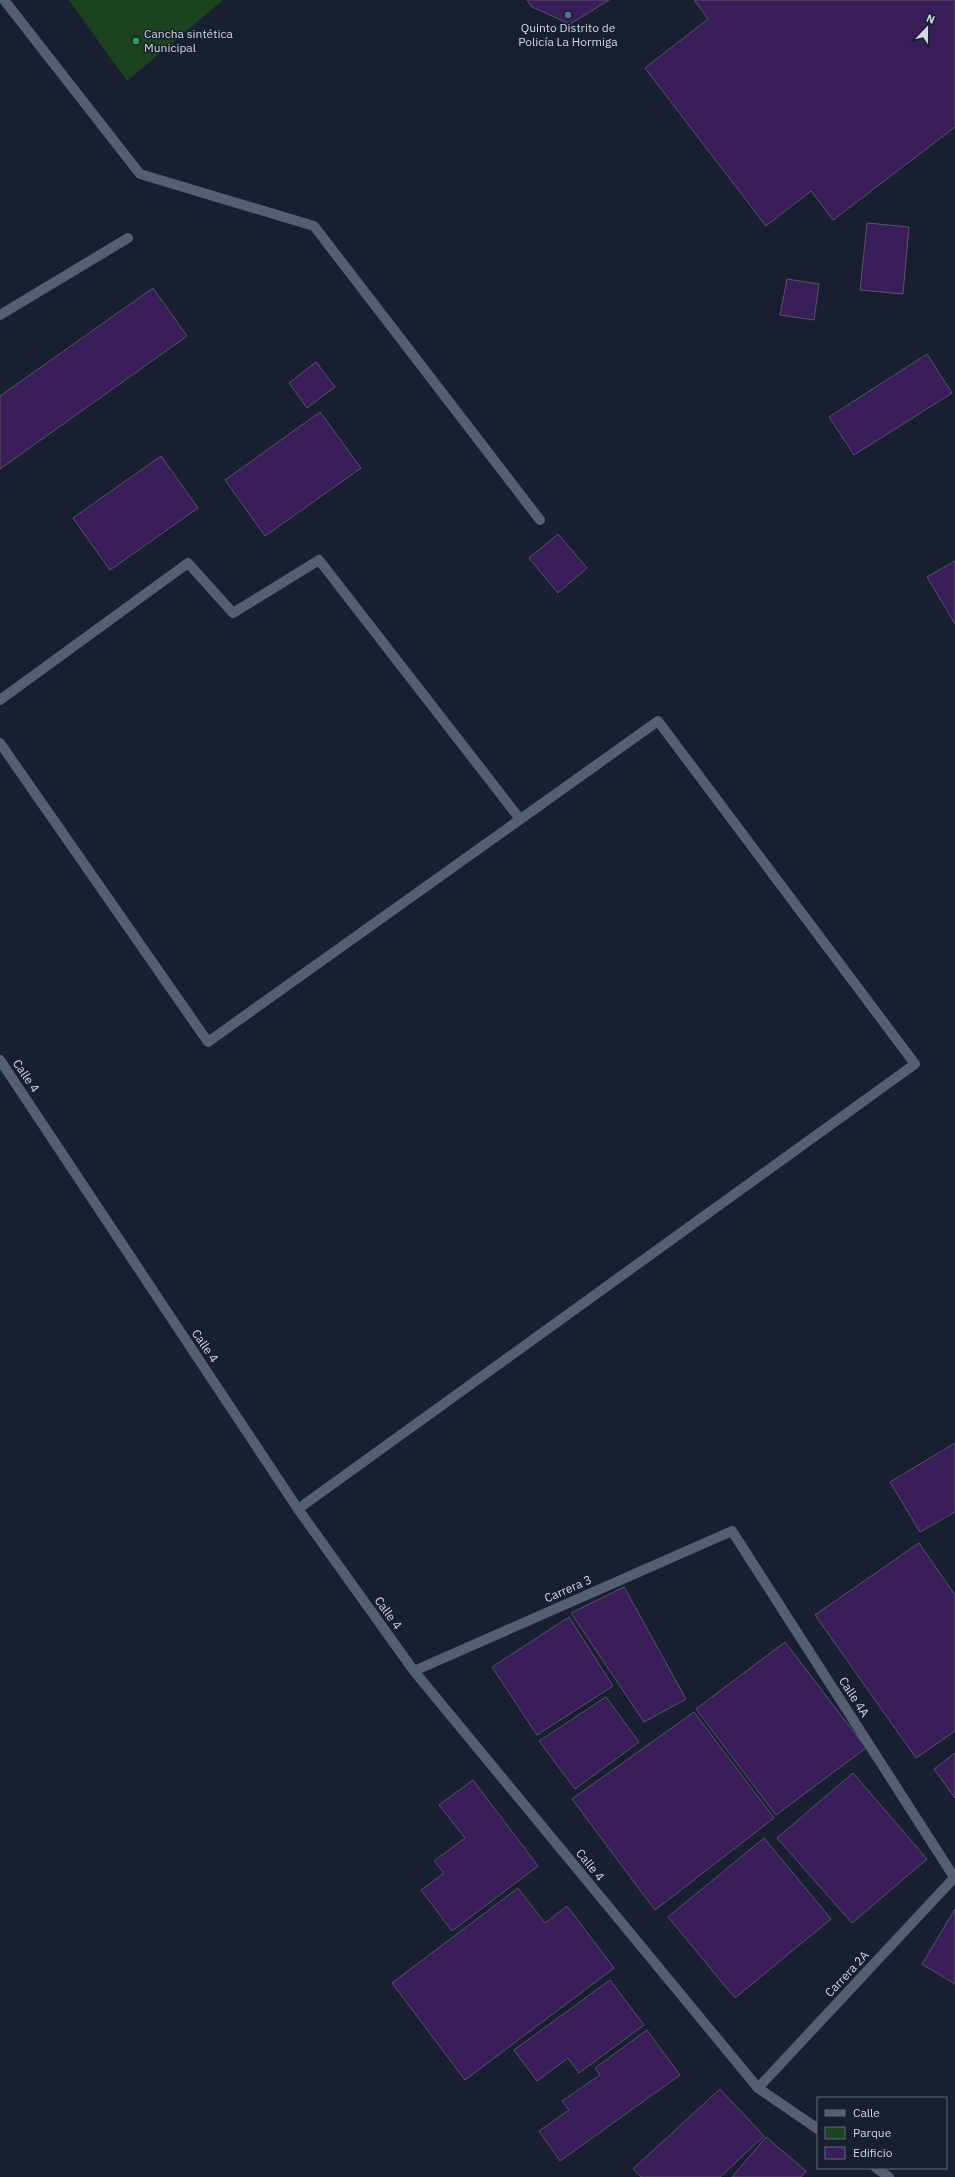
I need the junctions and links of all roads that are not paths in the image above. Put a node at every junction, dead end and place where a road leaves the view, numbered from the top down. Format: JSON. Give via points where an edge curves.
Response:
{"nodes":[{"id":1,"x":4,"y":0,"type":"edge"},
{"id":2,"x":128,"y":238,"type":"dead end"},
{"id":3,"x":0,"y":315,"type":"edge"},
{"id":4,"x":540,"y":520,"type":"dead end"},
{"id":5,"x":0,"y":700,"type":"edge"},
{"id":6,"x":0,"y":743,"type":"edge"},
{"id":7,"x":520,"y":819,"type":"junction"},
{"id":8,"x":0,"y":1060,"type":"edge"},
{"id":9,"x":298,"y":1509,"type":"junction"},
{"id":10,"x":732,"y":1531,"type":"joint"},
{"id":11,"x":414,"y":1671,"type":"junction"},
{"id":12,"x":954,"y":1877,"type":"edge"},
{"id":13,"x":758,"y":2088,"type":"junction"},
{"id":14,"x":817,"y":2128,"type":"edge"},
{"id":15,"x":877,"y":2169,"type":"edge"},
{"id":16,"x":889,"y":2177,"type":"edge"}],
"edges":[{"from":1,"to":4,"type":"street","via":[[140,174],[314,226]]},
{"from":2,"to":3,"type":"street"},
{"from":5,"to":7,"type":"street","via":[[188,563],[232,613],[319,560]]},
{"from":6,"to":7,"type":"street","via":[[208,1042]]},
{"from":7,"to":9,"type":"street","via":[[658,721],[915,1064]]},
{"from":8,"to":9,"type":"street","name":"Calle 4"},
{"from":9,"to":11,"type":"street","name":"Calle 4"},
{"from":10,"to":11,"type":"street","name":"Carrera 3"},
{"from":10,"to":12,"type":"street","name":"Calle 4A"},
{"from":11,"to":13,"type":"street","name":"Calle 4"},
{"from":12,"to":13,"type":"street","name":"Carrera 2A"},
{"from":13,"to":14,"type":"street","name":"Calle 4"},
{"from":15,"to":16,"type":"street"}]}
